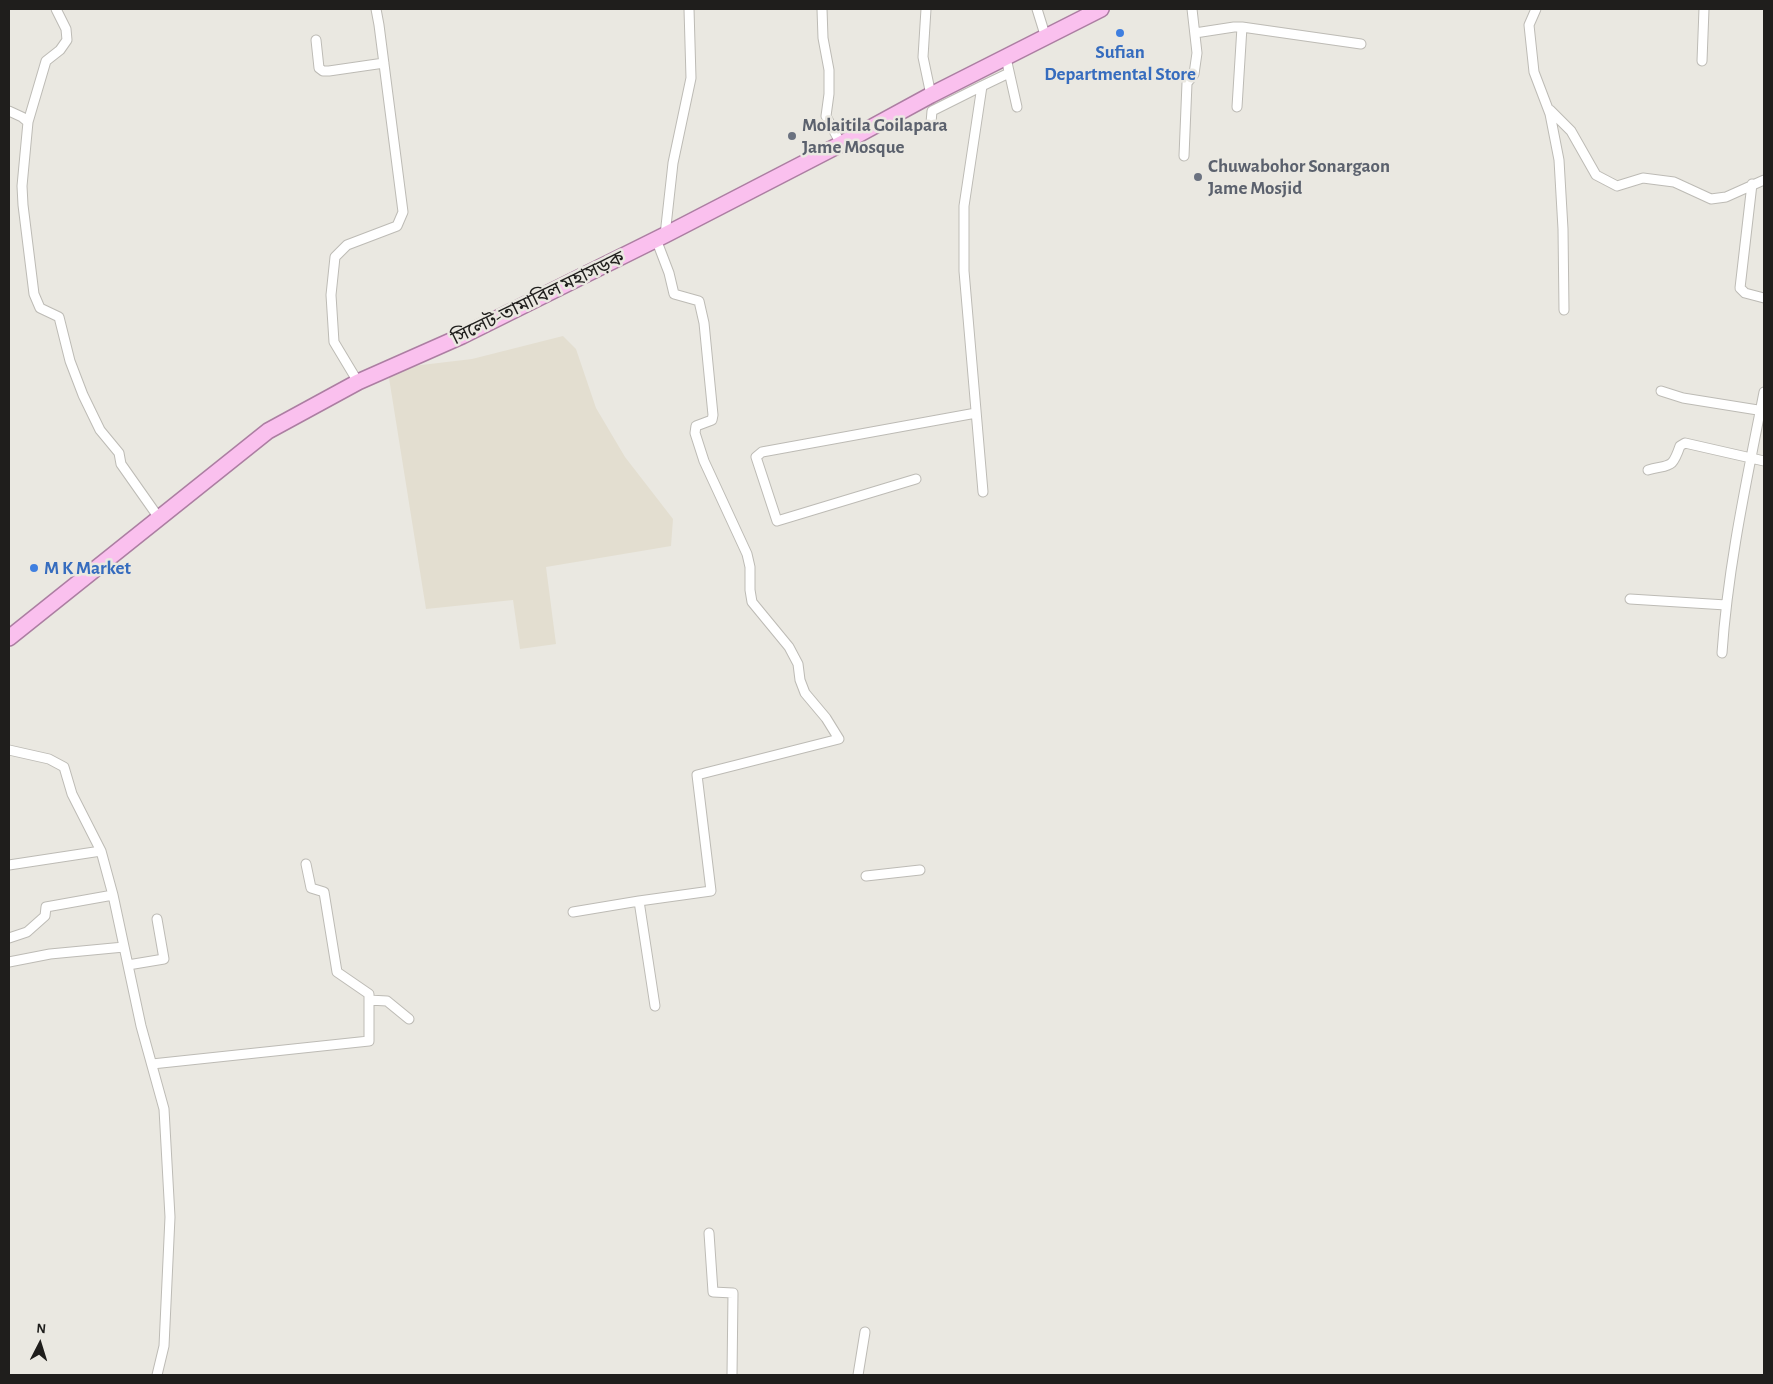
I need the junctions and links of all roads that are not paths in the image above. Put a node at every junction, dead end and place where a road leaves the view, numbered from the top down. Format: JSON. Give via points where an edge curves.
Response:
{"nodes":[{"id":1,"x":56,"y":9,"type":"edge"},
{"id":2,"x":376,"y":9,"type":"edge"},
{"id":3,"x":689,"y":9,"type":"edge"},
{"id":4,"x":822,"y":9,"type":"edge"},
{"id":5,"x":926,"y":9,"type":"edge"},
{"id":6,"x":1037,"y":9,"type":"edge"},
{"id":7,"x":1101,"y":9,"type":"edge"},
{"id":8,"x":1192,"y":9,"type":"edge"},
{"id":9,"x":1536,"y":9,"type":"edge"},
{"id":10,"x":1704,"y":9,"type":"edge"},
{"id":11,"x":1242,"y":28,"type":"junction"},
{"id":12,"x":1195,"y":33,"type":"junction"},
{"id":13,"x":1046,"y":38,"type":"junction"},
{"id":14,"x":316,"y":40,"type":"dead end"},
{"id":15,"x":1361,"y":44,"type":"dead end"},
{"id":16,"x":1702,"y":61,"type":"dead end"},
{"id":17,"x":384,"y":63,"type":"junction"},
{"id":18,"x":1007,"y":65,"type":"junction"},
{"id":19,"x":982,"y":86,"type":"junction"},
{"id":20,"x":931,"y":95,"type":"junction"},
{"id":21,"x":1017,"y":107,"type":"dead end"},
{"id":22,"x":1237,"y":107,"type":"dead end"},
{"id":23,"x":1548,"y":108,"type":"junction"},
{"id":24,"x":9,"y":111,"type":"edge"},
{"id":25,"x":28,"y":122,"type":"junction"},
{"id":26,"x":931,"y":123,"type":"dead end"},
{"id":27,"x":841,"y":144,"type":"junction"},
{"id":28,"x":1184,"y":156,"type":"dead end"},
{"id":29,"x":1764,"y":180,"type":"edge"},
{"id":30,"x":1752,"y":184,"type":"junction"},
{"id":31,"x":661,"y":237,"type":"junction"},
{"id":32,"x":1764,"y":298,"type":"edge"},
{"id":33,"x":1564,"y":310,"type":"dead end"},
{"id":34,"x":358,"y":382,"type":"junction"},
{"id":35,"x":1661,"y":391,"type":"dead end"},
{"id":36,"x":1764,"y":392,"type":"edge"},
{"id":37,"x":1762,"y":411,"type":"edge"},
{"id":38,"x":976,"y":413,"type":"junction"},
{"id":39,"x":1751,"y":458,"type":"junction"},
{"id":40,"x":1764,"y":461,"type":"edge"},
{"id":41,"x":1648,"y":470,"type":"dead end"},
{"id":42,"x":916,"y":479,"type":"dead end"},
{"id":43,"x":983,"y":492,"type":"dead end"},
{"id":44,"x":159,"y":518,"type":"junction"},
{"id":45,"x":1630,"y":599,"type":"dead end"},
{"id":46,"x":1726,"y":604,"type":"junction"},
{"id":47,"x":10,"y":635,"type":"edge"},
{"id":48,"x":1722,"y":653,"type":"dead end"},
{"id":49,"x":9,"y":750,"type":"edge"},
{"id":50,"x":101,"y":852,"type":"junction"},
{"id":51,"x":306,"y":864,"type":"dead end"},
{"id":52,"x":9,"y":865,"type":"edge"},
{"id":53,"x":920,"y":870,"type":"dead end"},
{"id":54,"x":866,"y":876,"type":"dead end"},
{"id":55,"x":113,"y":895,"type":"junction"},
{"id":56,"x":639,"y":901,"type":"junction"},
{"id":57,"x":573,"y":912,"type":"dead end"},
{"id":58,"x":158,"y":919,"type":"dead end"},
{"id":59,"x":9,"y":938,"type":"edge"},
{"id":60,"x":124,"y":947,"type":"junction"},
{"id":61,"x":9,"y":962,"type":"edge"},
{"id":62,"x":128,"y":966,"type":"junction"},
{"id":63,"x":369,"y":1000,"type":"junction"},
{"id":64,"x":655,"y":1006,"type":"dead end"},
{"id":65,"x":410,"y":1019,"type":"dead end"},
{"id":66,"x":152,"y":1064,"type":"junction"},
{"id":67,"x":709,"y":1233,"type":"dead end"},
{"id":68,"x":865,"y":1332,"type":"dead end"},
{"id":69,"x":157,"y":1375,"type":"edge"},
{"id":70,"x":732,"y":1375,"type":"edge"},
{"id":71,"x":858,"y":1375,"type":"edge"}],
"edges":[{"from":1,"to":25,"type":"street","via":[[66,28],[67,40],[46,61]]},
{"from":2,"to":17,"type":"street"},
{"from":3,"to":31,"type":"street","via":[[691,78]]},
{"from":4,"to":27,"type":"street","via":[[829,70],[826,116]]},
{"from":5,"to":20,"type":"street","via":[[923,57]]},
{"from":6,"to":13,"type":"street"},
{"from":7,"to":13,"type":"highway","name":"সিলেট-তামাবিল মহাসড়ক"},
{"from":8,"to":12,"type":"street"},
{"from":9,"to":23,"type":"street","via":[[1530,25],[1534,72]]},
{"from":10,"to":16,"type":"street"},
{"from":11,"to":12,"type":"street"},
{"from":11,"to":15,"type":"street"},
{"from":11,"to":22,"type":"street"},
{"from":12,"to":28,"type":"street","via":[[1197,53],[1194,74],[1187,83]]},
{"from":13,"to":18,"type":"highway","name":"সিলেট-তামাবিল মহাসড়ক"},
{"from":14,"to":17,"type":"street","via":[[319,68],[323,70]]},
{"from":17,"to":34,"type":"street","via":[[403,212],[397,226],[347,244],[335,257],[331,296],[334,342]]},
{"from":18,"to":19,"type":"street"},
{"from":18,"to":20,"type":"highway","name":"সিলেট-তামাবিল মহাসড়ক"},
{"from":18,"to":21,"type":"street"},
{"from":19,"to":26,"type":"street","via":[[932,111]]},
{"from":19,"to":38,"type":"street","via":[[964,206],[964,271]]},
{"from":20,"to":27,"type":"highway","name":"সিলেট-তামাবিল মহাসড়ক"},
{"from":23,"to":30,"type":"street","via":[[1571,131],[1596,175],[1617,186],[1644,178],[1674,182],[1711,199],[1726,197]]},
{"from":23,"to":33,"type":"street","via":[[1558,160]]},
{"from":24,"to":25,"type":"street"},
{"from":25,"to":44,"type":"street","via":[[22,186],[34,294],[40,308],[59,317],[70,361],[100,430],[119,453],[121,464]]},
{"from":27,"to":31,"type":"highway","name":"সিলেট-তামাবিল মহাসড়ক"},
{"from":29,"to":30,"type":"street"},
{"from":30,"to":32,"type":"street","via":[[1740,288],[1744,293]]},
{"from":31,"to":34,"type":"highway","name":"সিলেট-তামাবিল মহাসড়ক","via":[[462,336]]},
{"from":31,"to":56,"type":"street","via":[[674,294],[699,301],[701,308],[713,414],[712,420],[696,426],[695,433],[704,461],[747,554],[752,602],[789,647],[798,664],[805,693],[839,739],[697,775],[711,890]]},
{"from":34,"to":44,"type":"highway","name":"সিলেট-তামাবিল মহাসড়ক","via":[[268,431]]},
{"from":35,"to":37,"type":"street"},
{"from":36,"to":37,"type":"street"},
{"from":37,"to":39,"type":"street"},
{"from":38,"to":42,"type":"street","via":[[762,452],[756,457],[777,521]]},
{"from":38,"to":43,"type":"street"},
{"from":39,"to":40,"type":"street"},
{"from":39,"to":41,"type":"street","via":[[1685,443],[1671,464]]},
{"from":39,"to":46,"type":"street"},
{"from":44,"to":47,"type":"highway","name":"সিলেট-তামাবিল মহাসড়ক"},
{"from":45,"to":46,"type":"street"},
{"from":46,"to":48,"type":"street"},
{"from":49,"to":50,"type":"street","via":[[49,759],[64,767],[72,794]]},
{"from":50,"to":52,"type":"street"},
{"from":50,"to":55,"type":"street"},
{"from":51,"to":63,"type":"street","via":[[311,888],[324,892],[337,972],[369,994]]},
{"from":53,"to":54,"type":"street"},
{"from":55,"to":59,"type":"street","via":[[46,907],[45,916],[27,932]]},
{"from":55,"to":60,"type":"street"},
{"from":56,"to":57,"type":"street"},
{"from":56,"to":64,"type":"street"},
{"from":58,"to":62,"type":"street","via":[[164,959]]},
{"from":60,"to":61,"type":"street","via":[[50,954]]},
{"from":60,"to":62,"type":"street"},
{"from":62,"to":66,"type":"street"},
{"from":63,"to":65,"type":"street","via":[[387,1001]]},
{"from":63,"to":66,"type":"street","via":[[369,1040]]},
{"from":66,"to":69,"type":"street","via":[[164,1109],[170,1216],[164,1346]]},
{"from":67,"to":70,"type":"street","via":[[713,1292],[733,1293]]},
{"from":68,"to":71,"type":"street"}]}
